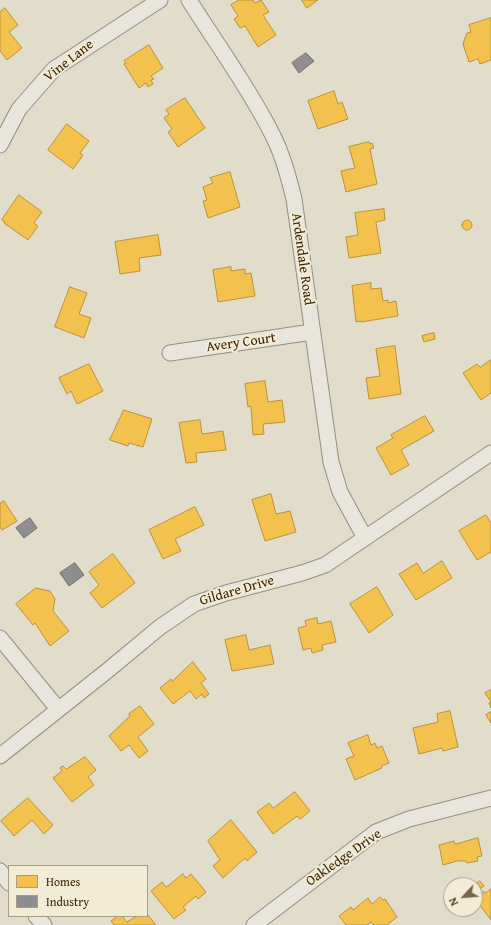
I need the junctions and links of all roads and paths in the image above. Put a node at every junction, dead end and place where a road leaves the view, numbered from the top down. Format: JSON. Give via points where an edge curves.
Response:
{"nodes":[{"id":1,"x":160,"y":0,"type":"edge"},
{"id":2,"x":189,"y":0,"type":"edge"},
{"id":3,"x":4,"y":128,"type":"edge"},
{"id":4,"x":0,"y":145,"type":"edge"},
{"id":5,"x":312,"y":332,"type":"junction"},
{"id":6,"x":170,"y":353,"type":"dead end"},
{"id":7,"x":491,"y":453,"type":"edge"},
{"id":8,"x":365,"y":538,"type":"junction"},
{"id":9,"x":0,"y":638,"type":"edge"},
{"id":10,"x":58,"y":709,"type":"junction"},
{"id":11,"x":0,"y":756,"type":"edge"},
{"id":12,"x":491,"y":798,"type":"edge"},
{"id":13,"x":0,"y":871,"type":"edge"},
{"id":14,"x":8,"y":882,"type":"edge"},
{"id":15,"x":37,"y":917,"type":"edge"},
{"id":16,"x":44,"y":925,"type":"edge"},
{"id":17,"x":254,"y":925,"type":"edge"}],
"edges":[{"from":1,"to":3,"type":"street","name":"Vine Lane","via":[[54,69]]},
{"from":2,"to":5,"type":"street","name":"Ardendale Road","via":[[253,101],[270,130],[284,162],[294,199]]},
{"from":3,"to":4,"type":"street","name":"Vine Lane"},
{"from":5,"to":6,"type":"street","name":"Avery Court"},
{"from":5,"to":8,"type":"street","name":"Ardendale Road","via":[[331,462],[340,492]]},
{"from":7,"to":8,"type":"street","name":"Gildare Drive"},
{"from":8,"to":10,"type":"street","name":"Gildare Drive","via":[[325,564],[302,573],[194,604],[160,627]]},
{"from":9,"to":10,"type":"street"},
{"from":10,"to":11,"type":"street","name":"Gildare Drive"},
{"from":12,"to":17,"type":"street","name":"Oakledge Drive","via":[[409,819],[376,832]]},
{"from":13,"to":14,"type":"street"},
{"from":15,"to":16,"type":"street"}]}
